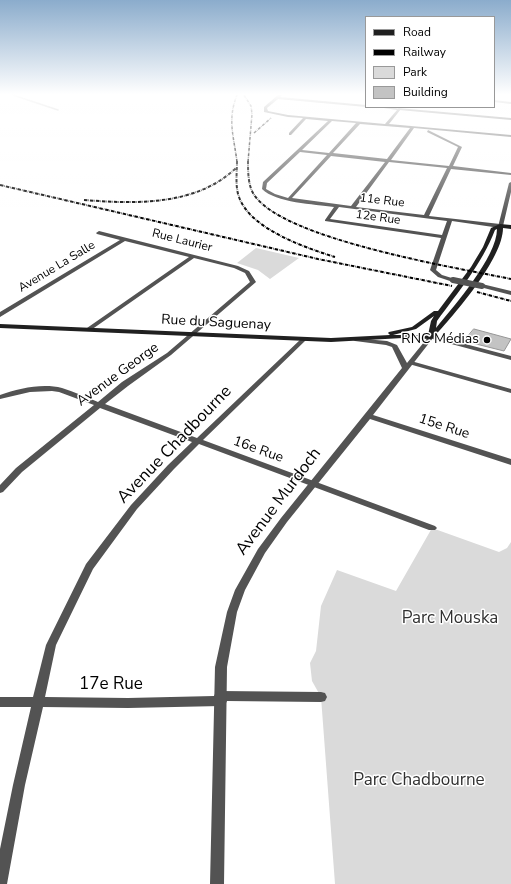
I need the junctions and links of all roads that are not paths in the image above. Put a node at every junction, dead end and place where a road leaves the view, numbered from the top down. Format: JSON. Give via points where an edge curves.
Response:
{"nodes":[{"id":1,"x":314,"y":136,"type":"edge"},
{"id":2,"x":346,"y":136,"type":"edge"},
{"id":3,"x":406,"y":136,"type":"edge"},
{"id":4,"x":440,"y":136,"type":"edge"},
{"id":5,"x":299,"y":151,"type":"junction"},
{"id":6,"x":330,"y":154,"type":"junction"},
{"id":7,"x":388,"y":160,"type":"junction"},
{"id":8,"x":450,"y":167,"type":"junction"},
{"id":9,"x":511,"y":174,"type":"edge"},
{"id":10,"x":511,"y":183,"type":"edge"},
{"id":11,"x":289,"y":199,"type":"junction"},
{"id":12,"x":338,"y":205,"type":"junction"},
{"id":13,"x":354,"y":207,"type":"junction"},
{"id":14,"x":426,"y":216,"type":"junction"},
{"id":15,"x":450,"y":219,"type":"junction"},
{"id":16,"x":500,"y":226,"type":"junction"},
{"id":17,"x":511,"y":227,"type":"edge"},
{"id":18,"x":99,"y":233,"type":"dead end"},
{"id":19,"x":445,"y":236,"type":"junction"},
{"id":20,"x":124,"y":239,"type":"junction"},
{"id":21,"x":194,"y":256,"type":"junction"},
{"id":22,"x":253,"y":282,"type":"joint"},
{"id":23,"x":511,"y":293,"type":"edge"},
{"id":24,"x":443,"y":306,"type":"junction"},
{"id":25,"x":0,"y":315,"type":"edge"},
{"id":26,"x":0,"y":326,"type":"edge"},
{"id":27,"x":89,"y":330,"type":"junction"},
{"id":28,"x":193,"y":334,"type":"junction"},
{"id":29,"x":431,"y":338,"type":"junction"},
{"id":30,"x":304,"y":339,"type":"junction"},
{"id":31,"x":350,"y":339,"type":"junction"},
{"id":32,"x":511,"y":358,"type":"edge"},
{"id":33,"x":409,"y":366,"type":"junction"},
{"id":34,"x":511,"y":391,"type":"edge"},
{"id":35,"x":0,"y":397,"type":"edge"},
{"id":36,"x":97,"y":405,"type":"junction"},
{"id":37,"x":369,"y":416,"type":"junction"},
{"id":38,"x":199,"y":442,"type":"junction"},
{"id":39,"x":511,"y":462,"type":"edge"},
{"id":40,"x":313,"y":484,"type":"junction"},
{"id":41,"x":0,"y":490,"type":"edge"},
{"id":42,"x":432,"y":528,"type":"dead end"},
{"id":43,"x":321,"y":697,"type":"dead end"},
{"id":44,"x":220,"y":699,"type":"junction"},
{"id":45,"x":0,"y":702,"type":"edge"},
{"id":46,"x":37,"y":702,"type":"junction"},
{"id":47,"x":0,"y":884,"type":"edge"},
{"id":48,"x":217,"y":884,"type":"edge"}],
"edges":[{"from":1,"to":5,"type":"street"},
{"from":2,"to":6,"type":"street"},
{"from":3,"to":7,"type":"street"},
{"from":4,"to":8,"type":"street","via":[[460,147]]},
{"from":5,"to":6,"type":"street"},
{"from":5,"to":11,"type":"street","name":"11e Rue","via":[[265,184],[264,189]]},
{"from":6,"to":7,"type":"street"},
{"from":6,"to":11,"type":"street"},
{"from":7,"to":8,"type":"street"},
{"from":7,"to":13,"type":"street"},
{"from":8,"to":9,"type":"street"},
{"from":8,"to":14,"type":"street"},
{"from":10,"to":16,"type":"street","name":"Avenue Murdoch"},
{"from":11,"to":12,"type":"street","name":"11e Rue"},
{"from":12,"to":13,"type":"street","name":"11e Rue"},
{"from":12,"to":19,"type":"street","name":"12e Rue","via":[[327,220]]},
{"from":13,"to":14,"type":"street","name":"11e Rue"},
{"from":14,"to":15,"type":"street","name":"11e Rue"},
{"from":15,"to":16,"type":"street","name":"11e Rue"},
{"from":15,"to":19,"type":"street"},
{"from":16,"to":17,"type":"main road"},
{"from":16,"to":24,"type":"main road","name":"Avenue Murdoch","via":[[491,232],[486,247],[473,268]]},
{"from":16,"to":29,"type":"main road","name":"Avenue Murdoch","via":[[501,233],[492,256],[446,322]]},
{"from":18,"to":20,"type":"street","name":"Rue Laurier"},
{"from":19,"to":23,"type":"street","bridge":true,"via":[[433,270],[440,276],[453,280]]},
{"from":20,"to":21,"type":"street","name":"Rue Laurier"},
{"from":20,"to":25,"type":"street","name":"Avenue La Salle"},
{"from":21,"to":22,"type":"street","name":"Rue Laurier","via":[[243,270]]},
{"from":21,"to":27,"type":"street"},
{"from":22,"to":28,"type":"street","name":"Avenue George"},
{"from":24,"to":29,"type":"main road","name":"Avenue Murdoch","via":[[434,320]]},
{"from":24,"to":31,"type":"main road","via":[[414,328]]},
{"from":26,"to":27,"type":"main road","name":"Rue du Saguenay"},
{"from":27,"to":28,"type":"main road","name":"Rue du Saguenay"},
{"from":28,"to":30,"type":"main road","name":"Rue du Saguenay"},
{"from":28,"to":36,"type":"street","name":"Avenue George"},
{"from":29,"to":31,"type":"main road","name":"Rue du Saguenay","via":[[403,336]]},
{"from":29,"to":32,"type":"street"},
{"from":29,"to":33,"type":"street","name":"Avenue Murdoch"},
{"from":30,"to":31,"type":"main road","name":"Rue du Saguenay"},
{"from":30,"to":38,"type":"street","name":"Avenue Chadbourne"},
{"from":31,"to":33,"type":"street","via":[[387,342],[395,346]]},
{"from":33,"to":34,"type":"street"},
{"from":33,"to":37,"type":"street","name":"Avenue Murdoch"},
{"from":35,"to":36,"type":"street","name":"16e Rue","via":[[22,389],[51,389]]},
{"from":36,"to":38,"type":"street","name":"16e Rue"},
{"from":36,"to":41,"type":"street","name":"Avenue George","via":[[19,470]]},
{"from":37,"to":39,"type":"street","name":"15e Rue"},
{"from":37,"to":40,"type":"street","name":"Avenue Murdoch"},
{"from":38,"to":40,"type":"street","name":"16e Rue"},
{"from":38,"to":46,"type":"street","name":"Avenue Chadbourne","via":[[171,467],[134,507],[89,567],[52,645]]},
{"from":40,"to":42,"type":"street","name":"16e Rue"},
{"from":40,"to":44,"type":"street","name":"Avenue Murdoch","via":[[262,551],[240,590],[232,612],[221,667]]},
{"from":43,"to":44,"type":"street","name":"17e Rue"},
{"from":44,"to":46,"type":"street","name":"17e Rue","via":[[128,703]]},
{"from":44,"to":48,"type":"street","name":"Avenue Murdoch"},
{"from":45,"to":46,"type":"street","name":"17e Rue"},
{"from":46,"to":47,"type":"street","name":"Avenue Chadbourne"}]}
